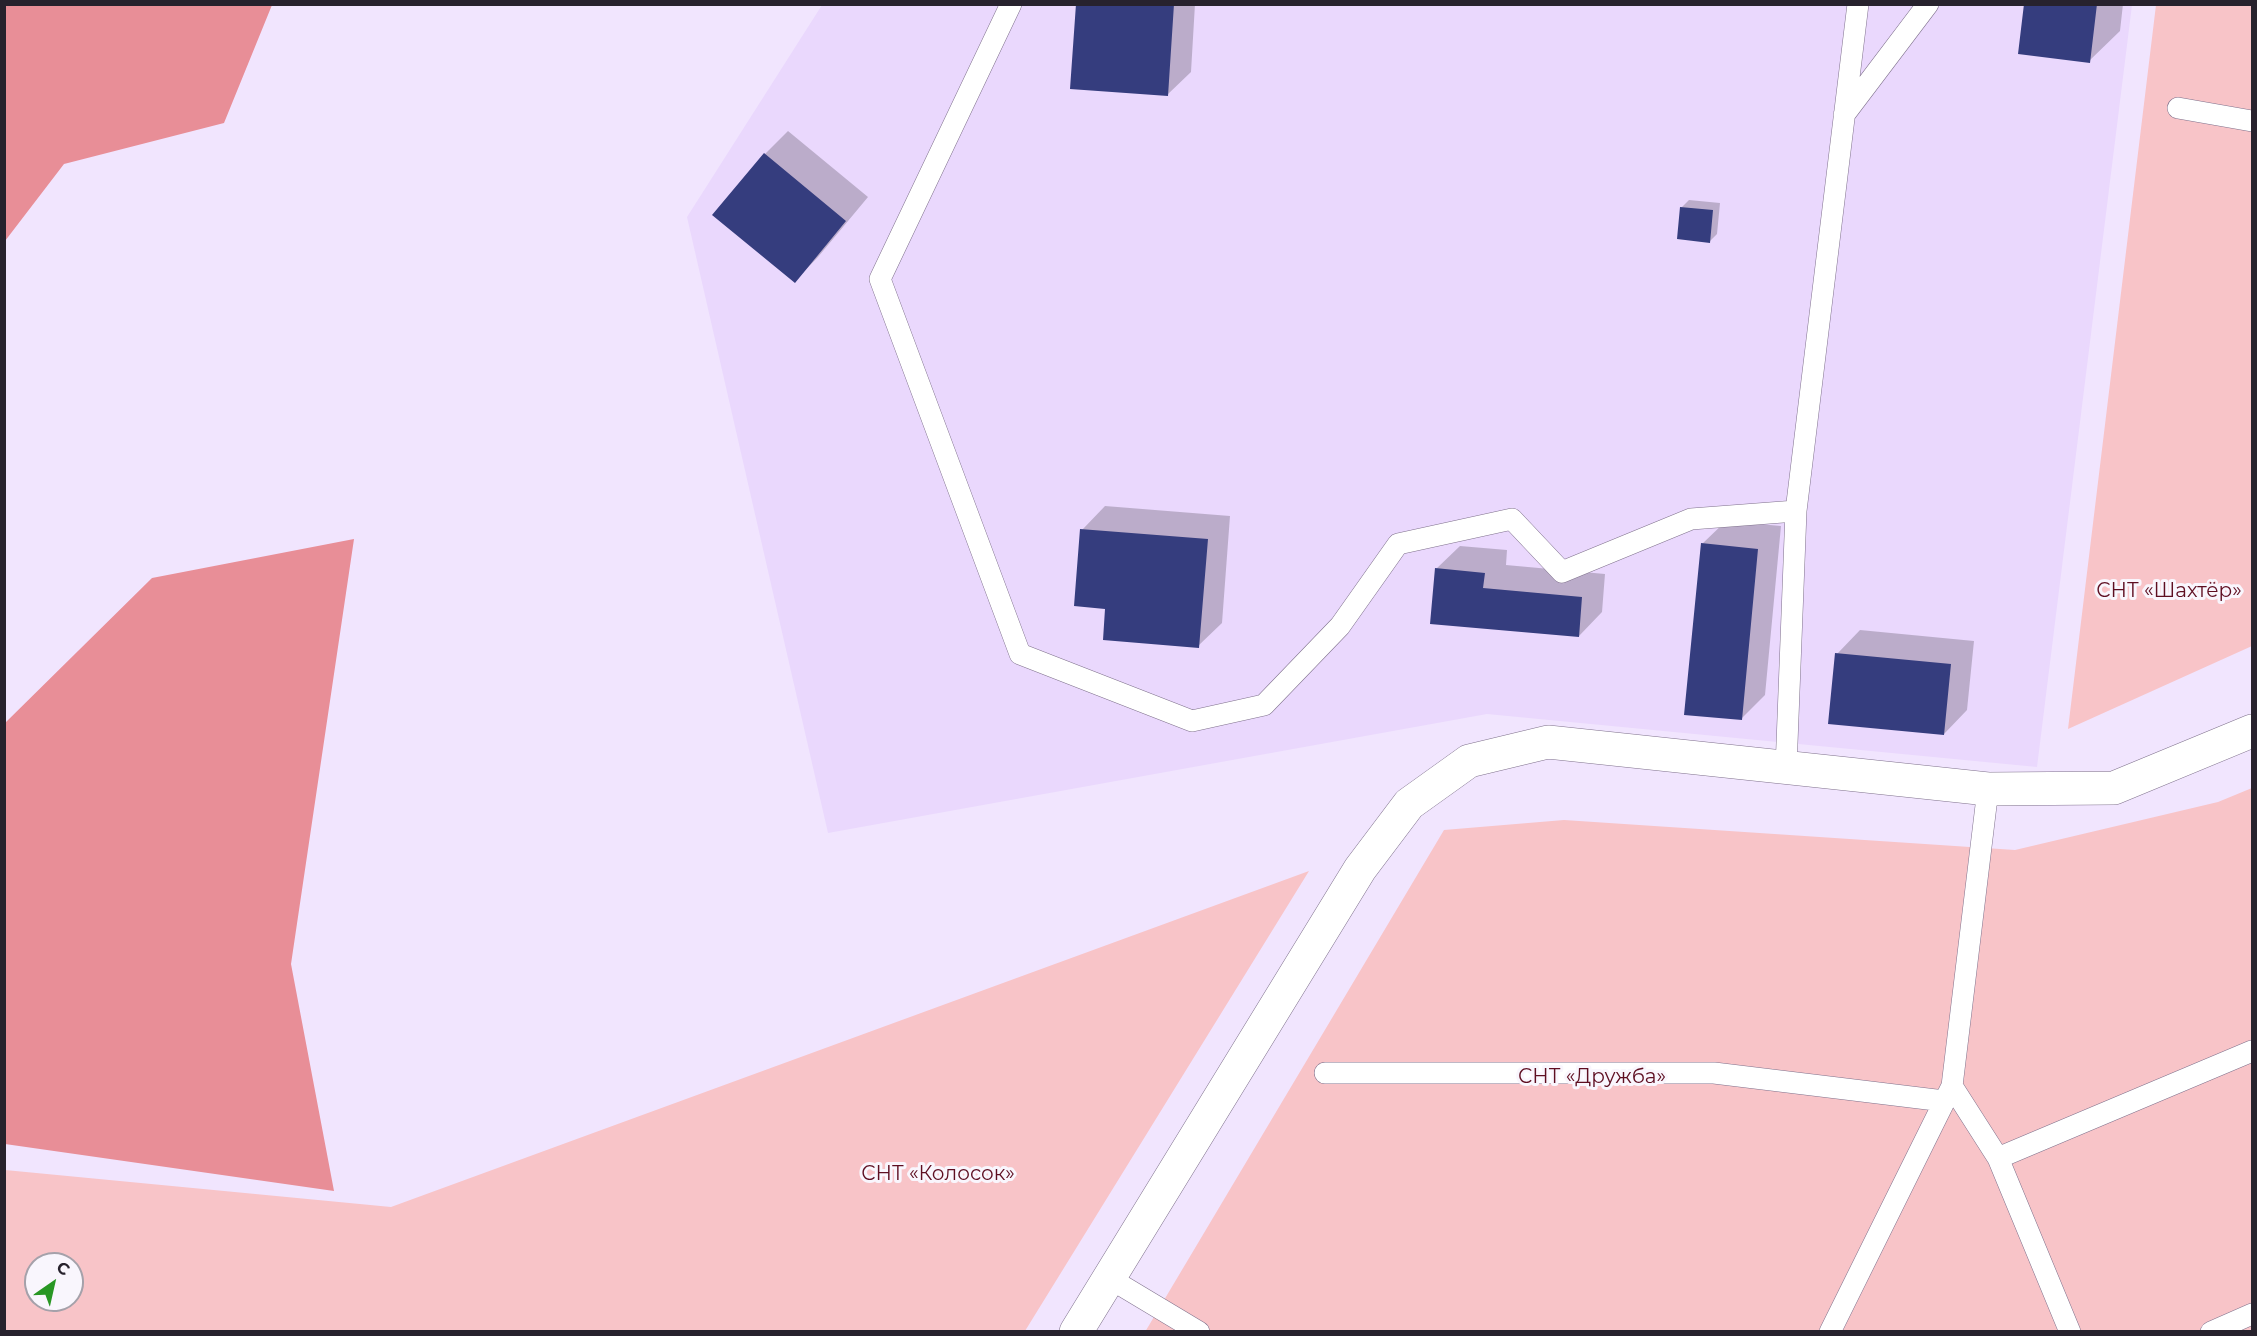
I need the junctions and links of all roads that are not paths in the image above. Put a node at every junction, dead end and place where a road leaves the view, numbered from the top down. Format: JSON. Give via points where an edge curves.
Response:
{"nodes":[{"id":1,"x":1011,"y":4,"type":"edge"},
{"id":2,"x":1857,"y":4,"type":"edge"},
{"id":3,"x":1928,"y":4,"type":"edge"},
{"id":4,"x":2178,"y":108,"type":"dead end"},
{"id":5,"x":1844,"y":116,"type":"junction"},
{"id":6,"x":2253,"y":121,"type":"edge"},
{"id":7,"x":1796,"y":512,"type":"junction"},
{"id":8,"x":2253,"y":731,"type":"edge"},
{"id":9,"x":1786,"y":769,"type":"junction"},
{"id":10,"x":1988,"y":789,"type":"junction"},
{"id":11,"x":2253,"y":1051,"type":"edge"},
{"id":12,"x":1325,"y":1073,"type":"dead end"},
{"id":13,"x":1948,"y":1094,"type":"junction"},
{"id":14,"x":1998,"y":1158,"type":"junction"},
{"id":15,"x":1109,"y":1278,"type":"junction"},
{"id":16,"x":2253,"y":1314,"type":"edge"},
{"id":17,"x":1076,"y":1332,"type":"edge"},
{"id":18,"x":1199,"y":1332,"type":"edge"},
{"id":19,"x":1830,"y":1332,"type":"edge"},
{"id":20,"x":2070,"y":1332,"type":"edge"},
{"id":21,"x":2211,"y":1332,"type":"edge"}],
"edges":[{"from":1,"to":7,"type":"lane","via":[[880,279],[1020,654],[1192,721],[1264,705],[1340,626],[1398,544],[1512,519],[1562,572],[1691,519]]},
{"from":2,"to":5,"type":"lane"},
{"from":3,"to":5,"type":"lane"},
{"from":4,"to":6,"type":"lane"},
{"from":5,"to":7,"type":"lane"},
{"from":7,"to":9,"type":"lane"},
{"from":8,"to":10,"type":"main road","via":[[2114,788]]},
{"from":9,"to":10,"type":"main road"},
{"from":9,"to":15,"type":"main road","via":[[1548,742],[1469,761],[1409,804],[1360,869]]},
{"from":10,"to":13,"type":"lane"},
{"from":11,"to":14,"type":"lane"},
{"from":12,"to":13,"type":"lane","via":[[1714,1073]]},
{"from":13,"to":14,"type":"lane"},
{"from":13,"to":19,"type":"lane"},
{"from":14,"to":20,"type":"lane"},
{"from":15,"to":17,"type":"main road"},
{"from":15,"to":18,"type":"lane"},
{"from":16,"to":21,"type":"lane"}]}
